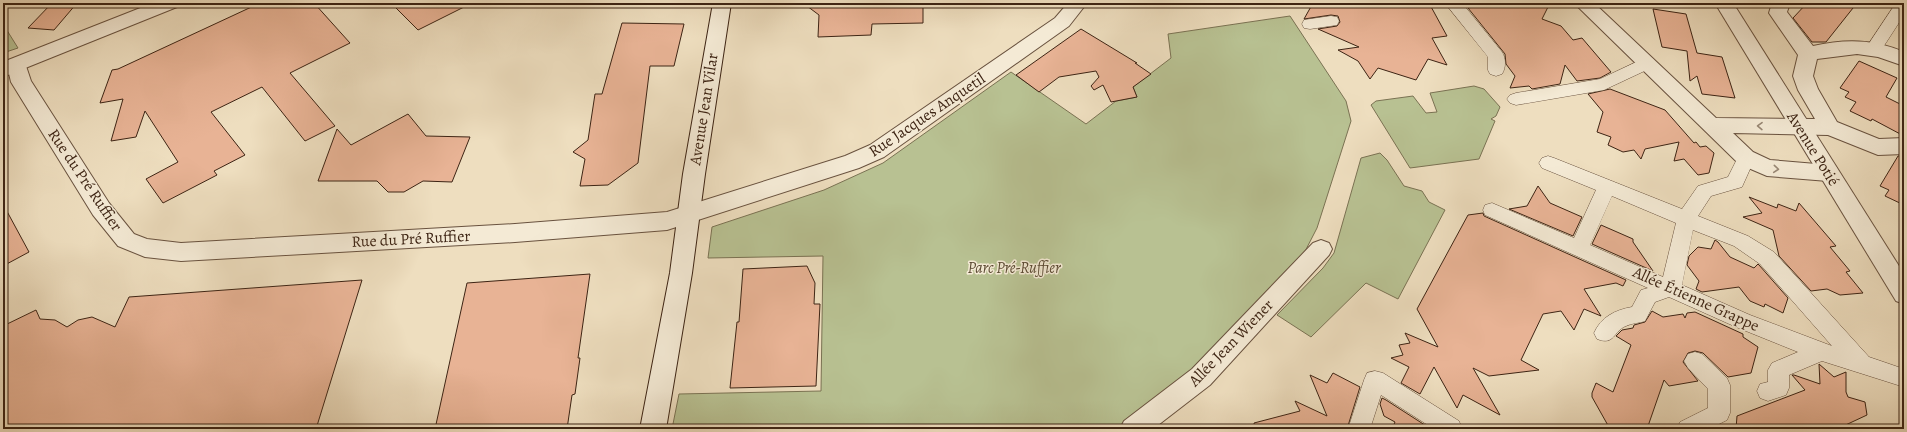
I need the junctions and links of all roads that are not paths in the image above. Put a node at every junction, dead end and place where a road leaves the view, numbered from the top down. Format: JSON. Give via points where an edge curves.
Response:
{"nodes":[{"id":1,"x":170,"y":3,"type":"edge"},
{"id":2,"x":722,"y":3,"type":"edge"},
{"id":3,"x":1078,"y":3,"type":"edge"},
{"id":4,"x":1453,"y":3,"type":"edge"},
{"id":5,"x":1583,"y":3,"type":"edge"},
{"id":6,"x":1724,"y":3,"type":"edge"},
{"id":7,"x":1781,"y":3,"type":"edge"},
{"id":8,"x":1902,"y":4,"type":"edge"},
{"id":9,"x":1331,"y":21,"type":"dead end"},
{"id":10,"x":1310,"y":24,"type":"dead end"},
{"id":11,"x":1874,"y":48,"type":"junction"},
{"id":12,"x":1808,"y":54,"type":"junction"},
{"id":13,"x":1904,"y":60,"type":"edge"},
{"id":14,"x":1647,"y":63,"type":"junction"},
{"id":15,"x":10,"y":68,"type":"edge"},
{"id":16,"x":1496,"y":70,"type":"dead end"},
{"id":17,"x":1516,"y":99,"type":"dead end"},
{"id":18,"x":1711,"y":125,"type":"junction"},
{"id":19,"x":1799,"y":127,"type":"junction"},
{"id":20,"x":1830,"y":127,"type":"junction"},
{"id":21,"x":1904,"y":146,"type":"edge"},
{"id":22,"x":1746,"y":158,"type":"junction"},
{"id":23,"x":1548,"y":163,"type":"dead end"},
{"id":24,"x":1828,"y":173,"type":"junction"},
{"id":25,"x":1607,"y":186,"type":"junction"},
{"id":26,"x":1492,"y":210,"type":"dead end"},
{"id":27,"x":688,"y":216,"type":"junction"},
{"id":28,"x":1686,"y":219,"type":"junction"},
{"id":29,"x":1321,"y":248,"type":"dead end"},
{"id":30,"x":1579,"y":248,"type":"junction"},
{"id":31,"x":1671,"y":288,"type":"junction"},
{"id":32,"x":1904,"y":294,"type":"edge"},
{"id":33,"x":1604,"y":333,"type":"dead end"},
{"id":34,"x":1819,"y":351,"type":"junction"},
{"id":35,"x":1695,"y":361,"type":"dead end"},
{"id":36,"x":1862,"y":365,"type":"junction"},
{"id":37,"x":1904,"y":378,"type":"edge"},
{"id":38,"x":1768,"y":391,"type":"dead end"},
{"id":39,"x":1138,"y":428,"type":"edge"},
{"id":40,"x":1451,"y":428,"type":"edge"},
{"id":41,"x":653,"y":429,"type":"edge"},
{"id":42,"x":1358,"y":429,"type":"edge"},
{"id":43,"x":1688,"y":429,"type":"edge"}],
"edges":[{"from":1,"to":15,"type":"street"},
{"from":2,"to":27,"type":"street","name":"Avenue Jean Vilar"},
{"from":3,"to":27,"type":"street","name":"Rue Jacques Anquetil","via":[[1062,22],[878,151],[839,167]]},
{"from":4,"to":16,"type":"street","via":[[1496,56]]},
{"from":5,"to":14,"type":"street"},
{"from":6,"to":19,"type":"street","name":"Avenue Potié"},
{"from":7,"to":12,"type":"street","via":[[1778,13]]},
{"from":8,"to":11,"type":"street"},
{"from":9,"to":10,"type":"street"},
{"from":11,"to":12,"type":"street","via":[[1835,48]]},
{"from":11,"to":13,"type":"street"},
{"from":12,"to":20,"type":"street","via":[[1803,76],[1808,90]]},
{"from":14,"to":17,"type":"street","via":[[1604,84]]},
{"from":14,"to":18,"type":"street"},
{"from":15,"to":27,"type":"street","name":"Rue du Pré Ruffier","via":[[101,209],[126,240],[145,248],[180,252],[515,233],[640,225],[667,222]]},
{"from":19,"to":18,"type":"street","one_way":true},
{"from":18,"to":22,"type":"street"},
{"from":19,"to":20,"type":"street"},
{"from":19,"to":24,"type":"street","name":"Avenue Potié"},
{"from":20,"to":21,"type":"street","via":[[1878,147]]},
{"from":22,"to":24,"type":"street","one_way":true,"via":[[1767,168]]},
{"from":22,"to":28,"type":"street","via":[[1735,182],[1705,191]]},
{"from":23,"to":25,"type":"street"},
{"from":24,"to":32,"type":"street","name":"Avenue Potié"},
{"from":25,"to":28,"type":"street"},
{"from":25,"to":30,"type":"street"},
{"from":26,"to":30,"type":"street","name":"Allée Étienne Grappe"},
{"from":27,"to":41,"type":"street","via":[[681,273]]},
{"from":28,"to":31,"type":"street"},
{"from":28,"to":36,"type":"street","via":[[1741,241],[1767,258],[1800,292]]},
{"from":29,"to":39,"type":"street","name":"Allée Jean Wiener","via":[[1201,377]]},
{"from":30,"to":31,"type":"street","name":"Allée Étienne Grappe"},
{"from":31,"to":33,"type":"street","via":[[1648,296],[1638,315],[1620,318]]},
{"from":31,"to":34,"type":"street","name":"Allée Étienne Grappe","via":[[1743,321]]},
{"from":34,"to":36,"type":"street","name":"Allée Étienne Grappe"},
{"from":34,"to":38,"type":"street","via":[[1779,370],[1778,388]]},
{"from":35,"to":43,"type":"street","via":[[1718,385],[1719,413]]},
{"from":36,"to":37,"type":"street","name":"Allée Étienne Grappe"},
{"from":40,"to":42,"type":"street","via":[[1375,380]]}]}
